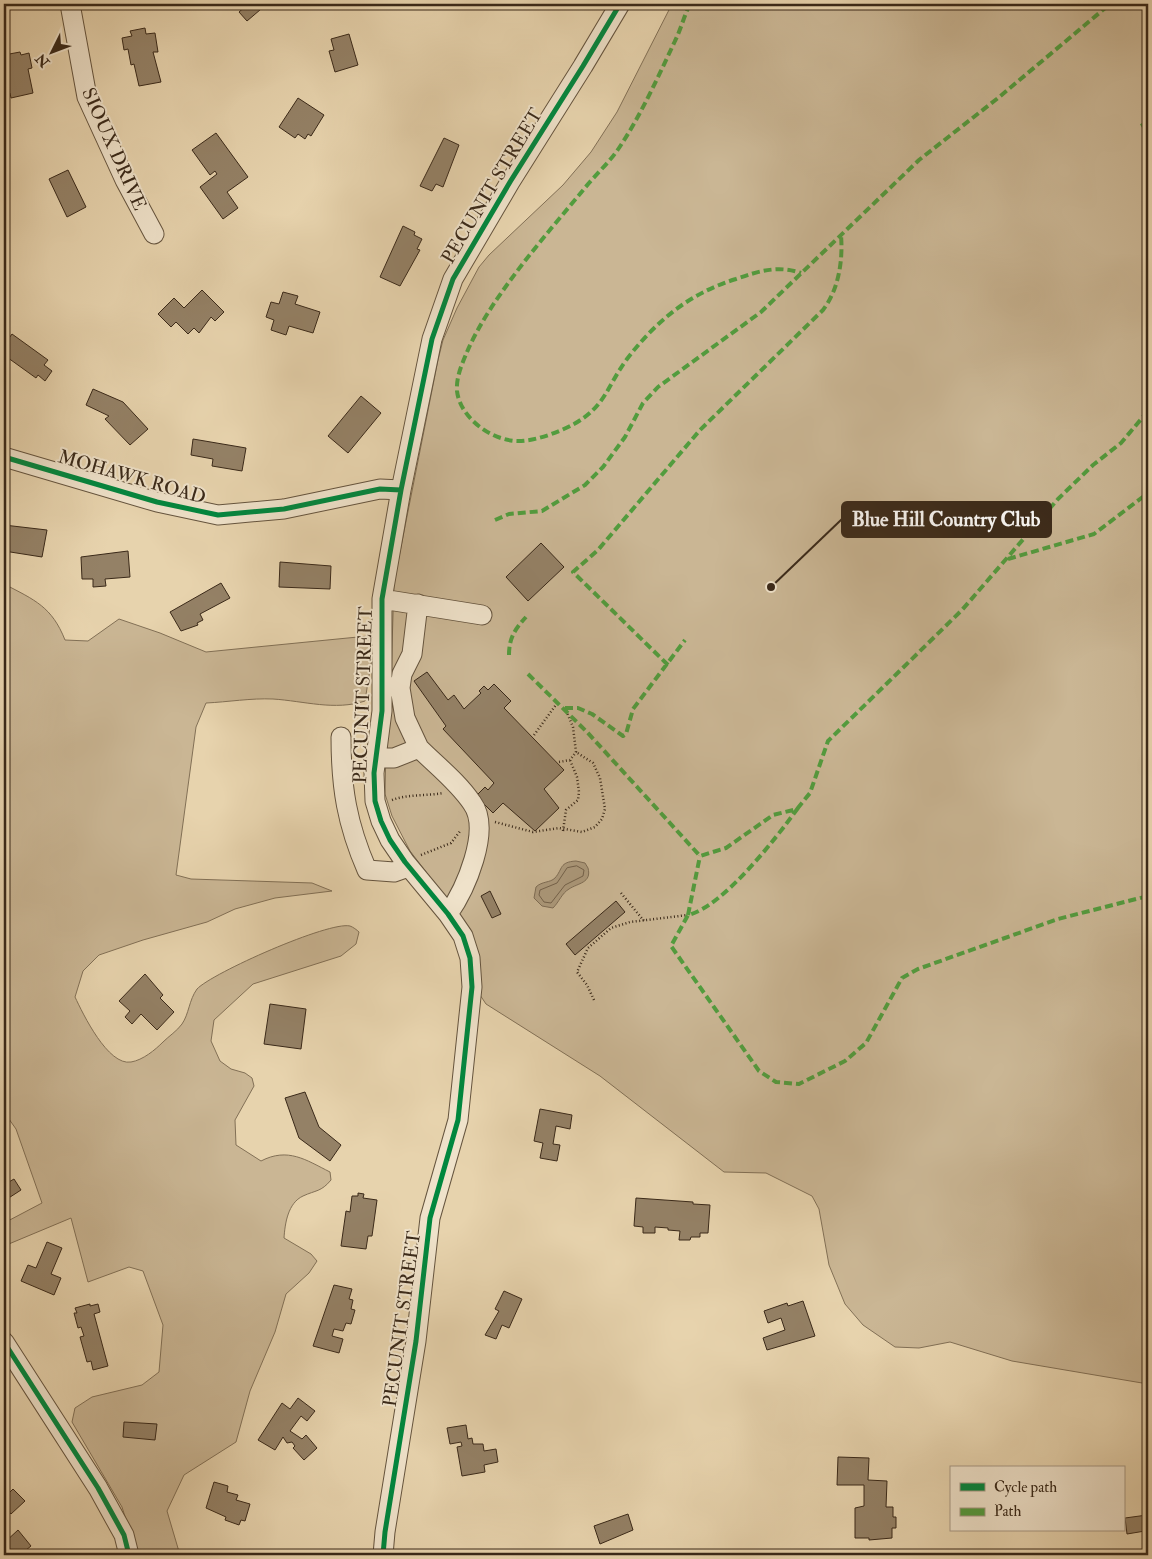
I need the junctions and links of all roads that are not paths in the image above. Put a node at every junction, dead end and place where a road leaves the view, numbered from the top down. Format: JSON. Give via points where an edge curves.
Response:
{"nodes":[{"id":1,"x":70,"y":4,"type":"edge"},
{"id":2,"x":620,"y":4,"type":"edge"},
{"id":3,"x":154,"y":234,"type":"dead end"},
{"id":4,"x":4,"y":457,"type":"edge"},
{"id":5,"x":401,"y":490,"type":"junction"},
{"id":6,"x":382,"y":599,"type":"junction"},
{"id":7,"x":418,"y":604,"type":"junction"},
{"id":8,"x":482,"y":614,"type":"dead end"},
{"id":9,"x":391,"y":687,"type":"junction"},
{"id":10,"x":340,"y":737,"type":"dead end"},
{"id":11,"x":419,"y":748,"type":"junction"},
{"id":12,"x":376,"y":758,"type":"junction"},
{"id":13,"x":342,"y":788,"type":"junction"},
{"id":14,"x":374,"y":793,"type":"junction"},
{"id":15,"x":407,"y":864,"type":"junction"},
{"id":16,"x":448,"y":914,"type":"junction"},
{"id":17,"x":4,"y":1342,"type":"edge"},
{"id":18,"x":129,"y":1555,"type":"edge"},
{"id":19,"x":383,"y":1555,"type":"edge"}],
"edges":[{"from":1,"to":3,"type":"street","name":"SIOUX DRIVE","via":[[87,98]]},
{"from":2,"to":5,"type":"street","name":"PECUNIT STREET","via":[[453,279],[432,339]]},
{"from":4,"to":5,"type":"street","name":"MOHAWK ROAD","via":[[157,502],[218,516],[284,509],[380,489]]},
{"from":5,"to":6,"type":"street","name":"PECUNIT STREET"},
{"from":6,"to":7,"type":"street"},
{"from":6,"to":9,"type":"street","name":"PECUNIT STREET"},
{"from":7,"to":8,"type":"street"},
{"from":7,"to":9,"type":"street","via":[[412,654]]},
{"from":9,"to":11,"type":"street"},
{"from":9,"to":12,"type":"street","name":"PECUNIT STREET"},
{"from":10,"to":13,"type":"street"},
{"from":11,"to":12,"type":"street","via":[[394,758]]},
{"from":11,"to":16,"type":"street","via":[[473,804],[478,820],[475,852],[466,885]]},
{"from":12,"to":14,"type":"street","name":"PECUNIT STREET"},
{"from":13,"to":14,"type":"street"},
{"from":13,"to":15,"type":"street","via":[[349,820],[368,870],[394,872]]},
{"from":14,"to":15,"type":"street","name":"PECUNIT STREET","via":[[386,832]]},
{"from":15,"to":16,"type":"street","name":"PECUNIT STREET"},
{"from":16,"to":19,"type":"street","name":"PECUNIT STREET","via":[[463,936],[472,969],[463,1076],[458,1120],[430,1218],[416,1341]]},
{"from":17,"to":18,"type":"street","via":[[98,1488],[124,1535]]}]}
